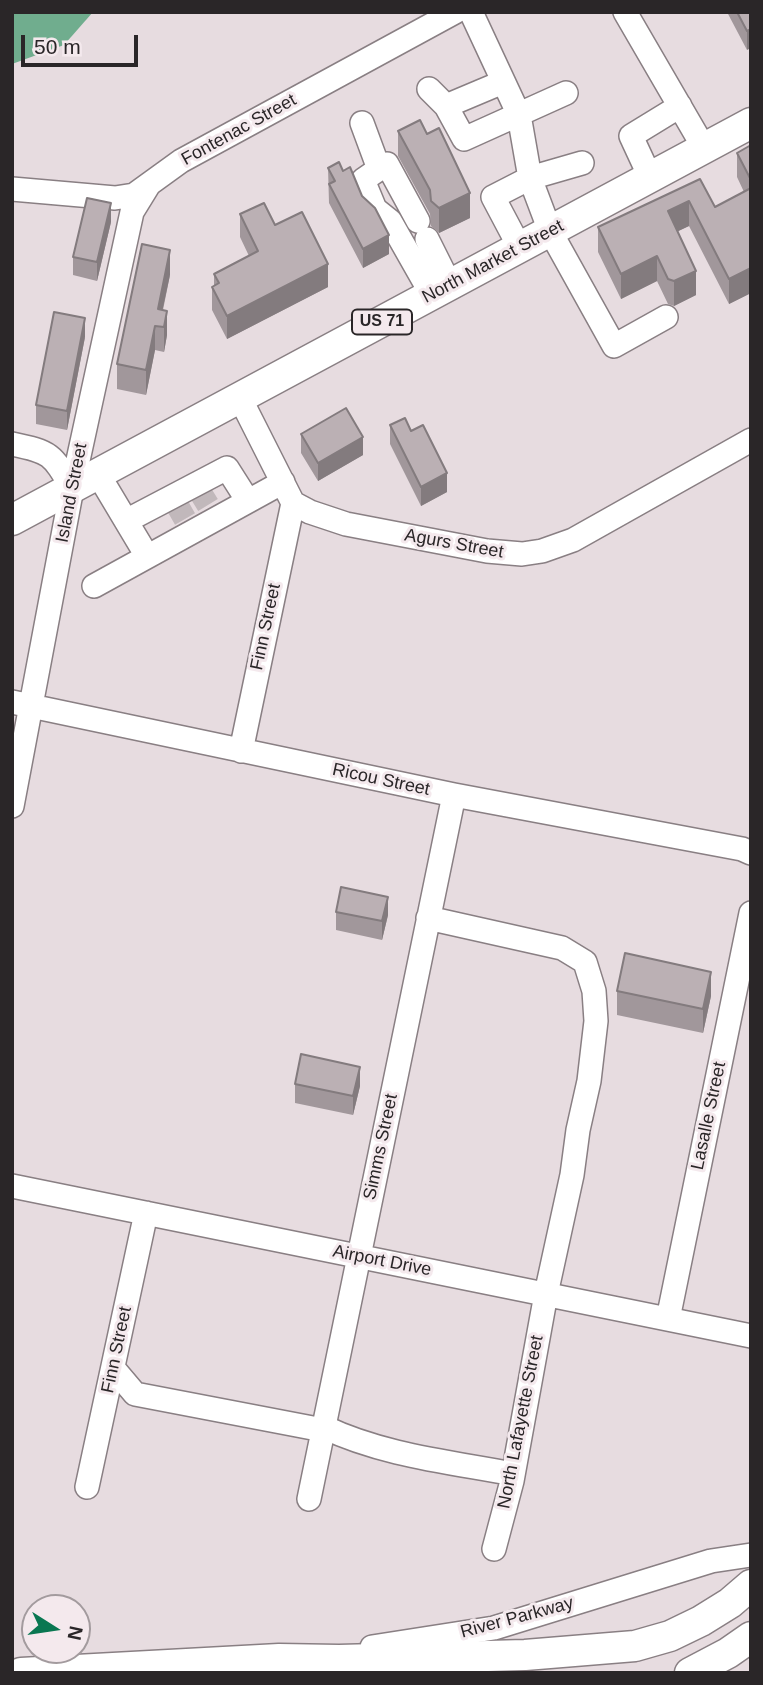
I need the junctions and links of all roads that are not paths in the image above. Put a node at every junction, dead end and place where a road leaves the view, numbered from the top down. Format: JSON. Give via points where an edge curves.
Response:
{"nodes":[{"id":1,"x":455,"y":12,"type":"edge"},
{"id":2,"x":471,"y":12,"type":"edge"},
{"id":3,"x":625,"y":12,"type":"edge"},
{"id":4,"x":503,"y":82,"type":"junction"},
{"id":5,"x":429,"y":89,"type":"dead end"},
{"id":6,"x":566,"y":93,"type":"dead end"},
{"id":7,"x":446,"y":106,"type":"junction"},
{"id":8,"x":680,"y":106,"type":"junction"},
{"id":9,"x":519,"y":115,"type":"junction"},
{"id":10,"x":362,"y":123,"type":"dead end"},
{"id":11,"x":751,"y":123,"type":"edge"},
{"id":12,"x":705,"y":148,"type":"junction"},
{"id":13,"x":582,"y":163,"type":"dead end"},
{"id":14,"x":379,"y":169,"type":"junction"},
{"id":15,"x":650,"y":177,"type":"junction"},
{"id":16,"x":530,"y":178,"type":"junction"},
{"id":17,"x":148,"y":186,"type":"junction"},
{"id":18,"x":12,"y":189,"type":"edge"},
{"id":19,"x":550,"y":231,"type":"junction"},
{"id":20,"x":520,"y":248,"type":"junction"},
{"id":21,"x":441,"y":290,"type":"junction"},
{"id":22,"x":666,"y":317,"type":"dead end"},
{"id":23,"x":240,"y":398,"type":"junction"},
{"id":24,"x":751,"y":440,"type":"edge"},
{"id":25,"x":12,"y":443,"type":"edge"},
{"id":26,"x":85,"y":481,"type":"junction"},
{"id":27,"x":283,"y":482,"type":"junction"},
{"id":28,"x":205,"y":500,"type":"junction"},
{"id":29,"x":248,"y":501,"type":"junction"},
{"id":30,"x":293,"y":503,"type":"junction"},
{"id":31,"x":181,"y":513,"type":"junction"},
{"id":32,"x":12,"y":520,"type":"edge"},
{"id":33,"x":126,"y":521,"type":"junction"},
{"id":34,"x":147,"y":556,"type":"junction"},
{"id":35,"x":94,"y":586,"type":"dead end"},
{"id":36,"x":22,"y":704,"type":"edge"},
{"id":37,"x":241,"y":751,"type":"junction"},
{"id":38,"x":454,"y":795,"type":"junction"},
{"id":39,"x":12,"y":806,"type":"edge"},
{"id":40,"x":751,"y":853,"type":"edge"},
{"id":41,"x":751,"y":913,"type":"edge"},
{"id":42,"x":428,"y":918,"type":"junction"},
{"id":43,"x":12,"y":1186,"type":"edge"},
{"id":44,"x":146,"y":1213,"type":"junction"},
{"id":45,"x":358,"y":1256,"type":"junction"},
{"id":46,"x":546,"y":1294,"type":"junction"},
{"id":47,"x":668,"y":1319,"type":"junction"},
{"id":48,"x":751,"y":1336,"type":"edge"},
{"id":49,"x":113,"y":1368,"type":"junction"},
{"id":50,"x":323,"y":1428,"type":"junction"},
{"id":51,"x":513,"y":1474,"type":"junction"},
{"id":52,"x":87,"y":1487,"type":"dead end"},
{"id":53,"x":309,"y":1499,"type":"dead end"},
{"id":54,"x":494,"y":1549,"type":"dead end"},
{"id":55,"x":751,"y":1555,"type":"edge"},
{"id":56,"x":751,"y":1585,"type":"edge"},
{"id":57,"x":751,"y":1637,"type":"edge"},
{"id":58,"x":279,"y":1659,"type":"junction"},
{"id":59,"x":21,"y":1673,"type":"edge"},
{"id":60,"x":690,"y":1673,"type":"edge"}],
"edges":[{"from":1,"to":17,"type":"street","name":"Fontenac Street","via":[[181,161]]},
{"from":2,"to":4,"type":"street"},
{"from":3,"to":8,"type":"street"},
{"from":4,"to":7,"type":"street"},
{"from":4,"to":9,"type":"street"},
{"from":5,"to":7,"type":"street"},
{"from":6,"to":9,"type":"street"},
{"from":7,"to":9,"type":"street","via":[[464,139]]},
{"from":8,"to":12,"type":"street"},
{"from":8,"to":15,"type":"street","via":[[631,136]]},
{"from":9,"to":16,"type":"street"},
{"from":10,"to":14,"type":"street"},
{"from":11,"to":12,"type":"main road","name":"North Market Street","number":"US 71"},
{"from":12,"to":15,"type":"main road","name":"North Market Street","number":"US 71"},
{"from":13,"to":16,"type":"street"},
{"from":14,"to":21,"type":"street","via":[[387,164],[423,230]]},
{"from":14,"to":21,"type":"street","via":[[363,180],[375,209],[390,221]]},
{"from":15,"to":19,"type":"main road","name":"North Market Street","number":"US 71"},
{"from":16,"to":19,"type":"street"},
{"from":16,"to":20,"type":"street","via":[[493,197]]},
{"from":17,"to":18,"type":"street","name":"Fontenac Street","via":[[116,198]]},
{"from":17,"to":26,"type":"street","name":"Island Street","via":[[132,212]]},
{"from":19,"to":20,"type":"main road","name":"North Market Street","number":"US 71"},
{"from":19,"to":22,"type":"street","via":[[614,346]]},
{"from":20,"to":21,"type":"main road","name":"North Market Street","number":"US 71"},
{"from":21,"to":23,"type":"main road","name":"North Market Street","number":"US 71"},
{"from":23,"to":26,"type":"main road","name":"North Market Street","number":"US 71"},
{"from":23,"to":27,"type":"street"},
{"from":24,"to":30,"type":"street","name":"Agurs Street","via":[[573,540],[532,552],[487,551],[346,524]]},
{"from":25,"to":26,"type":"street","via":[[51,455]]},
{"from":26,"to":32,"type":"main road","name":"North Market Street","number":"US 71"},
{"from":26,"to":33,"type":"street"},
{"from":26,"to":36,"type":"street","name":"Island Street"},
{"from":27,"to":29,"type":"street"},
{"from":27,"to":30,"type":"street"},
{"from":28,"to":29,"type":"street"},
{"from":28,"to":29,"type":"street","via":[[227,468]]},
{"from":28,"to":31,"type":"street"},
{"from":28,"to":31,"type":"street"},
{"from":30,"to":37,"type":"street","name":"Finn Street"},
{"from":31,"to":33,"type":"street"},
{"from":31,"to":34,"type":"street"},
{"from":33,"to":34,"type":"street"},
{"from":34,"to":35,"type":"street"},
{"from":36,"to":37,"type":"street","name":"Ricou Street"},
{"from":36,"to":39,"type":"street","name":"Island Street"},
{"from":37,"to":38,"type":"street","name":"Ricou Street"},
{"from":38,"to":40,"type":"street","name":"Ricou Street"},
{"from":38,"to":42,"type":"street","name":"Simms Street"},
{"from":41,"to":47,"type":"street","name":"Lasalle Street"},
{"from":42,"to":45,"type":"street","name":"Simms Street"},
{"from":42,"to":46,"type":"street","name":"North Lafayette Street","via":[[562,948],[585,962],[596,1021],[589,1081]]},
{"from":43,"to":44,"type":"street","name":"Airport Drive"},
{"from":44,"to":45,"type":"street","name":"Airport Drive"},
{"from":44,"to":49,"type":"street","name":"Finn Street"},
{"from":45,"to":46,"type":"street","name":"Airport Drive"},
{"from":45,"to":50,"type":"street","name":"Simms Street"},
{"from":46,"to":47,"type":"street","name":"Airport Drive"},
{"from":46,"to":51,"type":"street","name":"North Lafayette Street"},
{"from":47,"to":48,"type":"street","name":"Airport Drive"},
{"from":49,"to":50,"type":"street","via":[[135,1394]]},
{"from":49,"to":52,"type":"street","name":"Finn Street"},
{"from":50,"to":51,"type":"street","via":[[376,1446]]},
{"from":50,"to":53,"type":"street","name":"Simms Street"},
{"from":51,"to":54,"type":"street","name":"North Lafayette Street"},
{"from":55,"to":58,"type":"street","name":"River Parkway","via":[[711,1561],[494,1628]]},
{"from":56,"to":58,"type":"main road","via":[[701,1621],[635,1646],[512,1656]]},
{"from":57,"to":60,"type":"main road"},
{"from":58,"to":59,"type":"main road"}]}
